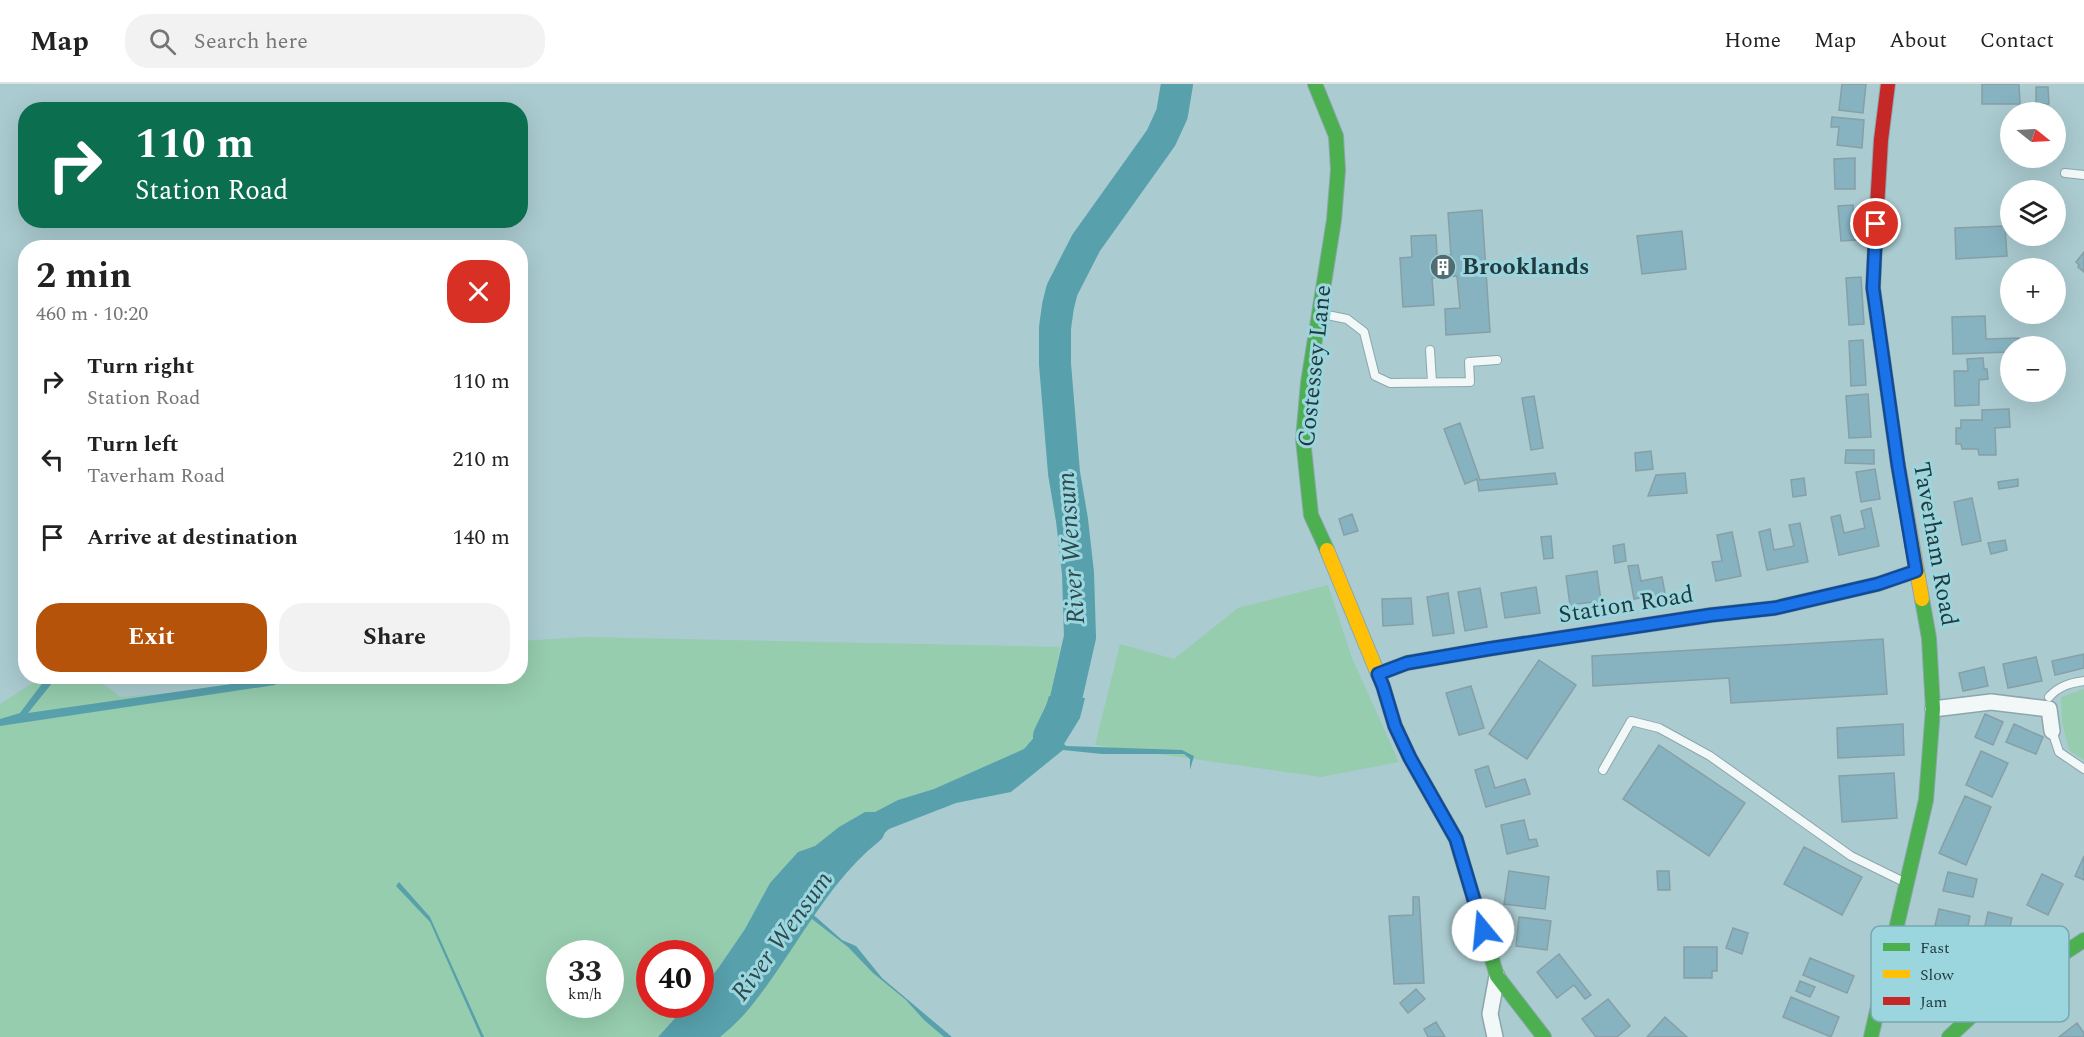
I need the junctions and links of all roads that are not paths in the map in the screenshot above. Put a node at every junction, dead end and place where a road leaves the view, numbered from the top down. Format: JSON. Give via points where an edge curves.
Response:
{"nodes":[{"id":1,"x":1315,"y":84,"type":"edge"},
{"id":2,"x":1888,"y":84,"type":"edge"},
{"id":3,"x":2065,"y":173,"type":"dead end"},
{"id":4,"x":2084,"y":175,"type":"edge"},
{"id":5,"x":1318,"y":313,"type":"junction"},
{"id":6,"x":1430,"y":350,"type":"dead end"},
{"id":7,"x":1497,"y":360,"type":"dead end"},
{"id":8,"x":1432,"y":382,"type":"junction"},
{"id":9,"x":1916,"y":571,"type":"junction"},
{"id":10,"x":1378,"y":674,"type":"junction"},
{"id":11,"x":2084,"y":681,"type":"edge"},
{"id":12,"x":2049,"y":703,"type":"junction"},
{"id":13,"x":1933,"y":709,"type":"junction"},
{"id":14,"x":2052,"y":731,"type":"joint"},
{"id":15,"x":2084,"y":769,"type":"edge"},
{"id":16,"x":1603,"y":770,"type":"dead end"},
{"id":17,"x":1908,"y":884,"type":"junction"},
{"id":18,"x":1898,"y":926,"type":"edge"},
{"id":19,"x":2084,"y":940,"type":"edge"},
{"id":20,"x":2069,"y":950,"type":"edge"},
{"id":21,"x":1497,"y":976,"type":"junction"},
{"id":22,"x":1875,"y":1022,"type":"edge"},
{"id":23,"x":1882,"y":1022,"type":"edge"},
{"id":24,"x":1966,"y":1022,"type":"edge"},
{"id":25,"x":1495,"y":1037,"type":"edge"},
{"id":26,"x":1544,"y":1037,"type":"edge"},
{"id":27,"x":1871,"y":1037,"type":"edge"},
{"id":28,"x":1885,"y":1037,"type":"edge"},
{"id":29,"x":1949,"y":1037,"type":"edge"}],
"edges":[{"from":1,"to":5,"type":"street","name":"Costessey Lane","via":[[1336,136],[1338,170]]},
{"from":2,"to":9,"type":"street","name":"Taverham Road","via":[[1873,288]]},
{"from":3,"to":4,"type":"lane"},
{"from":5,"to":8,"type":"lane","via":[[1347,319],[1364,333],[1375,376],[1390,383]]},
{"from":5,"to":10,"type":"street","name":"Costessey Lane","via":[[1304,439],[1311,515]]},
{"from":6,"to":8,"type":"lane"},
{"from":7,"to":8,"type":"lane","via":[[1469,362],[1470,382]]},
{"from":9,"to":10,"type":"street","name":"Station Road","via":[[1775,608],[1488,649],[1407,663]]},
{"from":9,"to":13,"type":"street","name":"Taverham Road","via":[[1929,638]]},
{"from":10,"to":21,"type":"street","name":"Costessey Lane","via":[[1410,758],[1456,839]]},
{"from":11,"to":12,"type":"lane","via":[[2054,691]]},
{"from":12,"to":13,"type":"street","via":[[1992,702]]},
{"from":12,"to":14,"type":"street"},
{"from":13,"to":17,"type":"street","name":"Taverham Road","via":[[1926,800]]},
{"from":14,"to":15,"type":"lane","via":[[2059,752]]},
{"from":16,"to":17,"type":"lane","via":[[1630,721],[1659,728],[1710,756],[1851,856]]},
{"from":17,"to":18,"type":"street","name":"Taverham Road"},
{"from":19,"to":20,"type":"street"},
{"from":21,"to":25,"type":"street","name":"Costessey Lane","via":[[1490,1014]]},
{"from":21,"to":26,"type":"street","name":"Costessey Lane"},
{"from":22,"to":27,"type":"street","name":"Taverham Road"},
{"from":23,"to":28,"type":"street","name":"Taverham Road"},
{"from":24,"to":29,"type":"street"}]}
